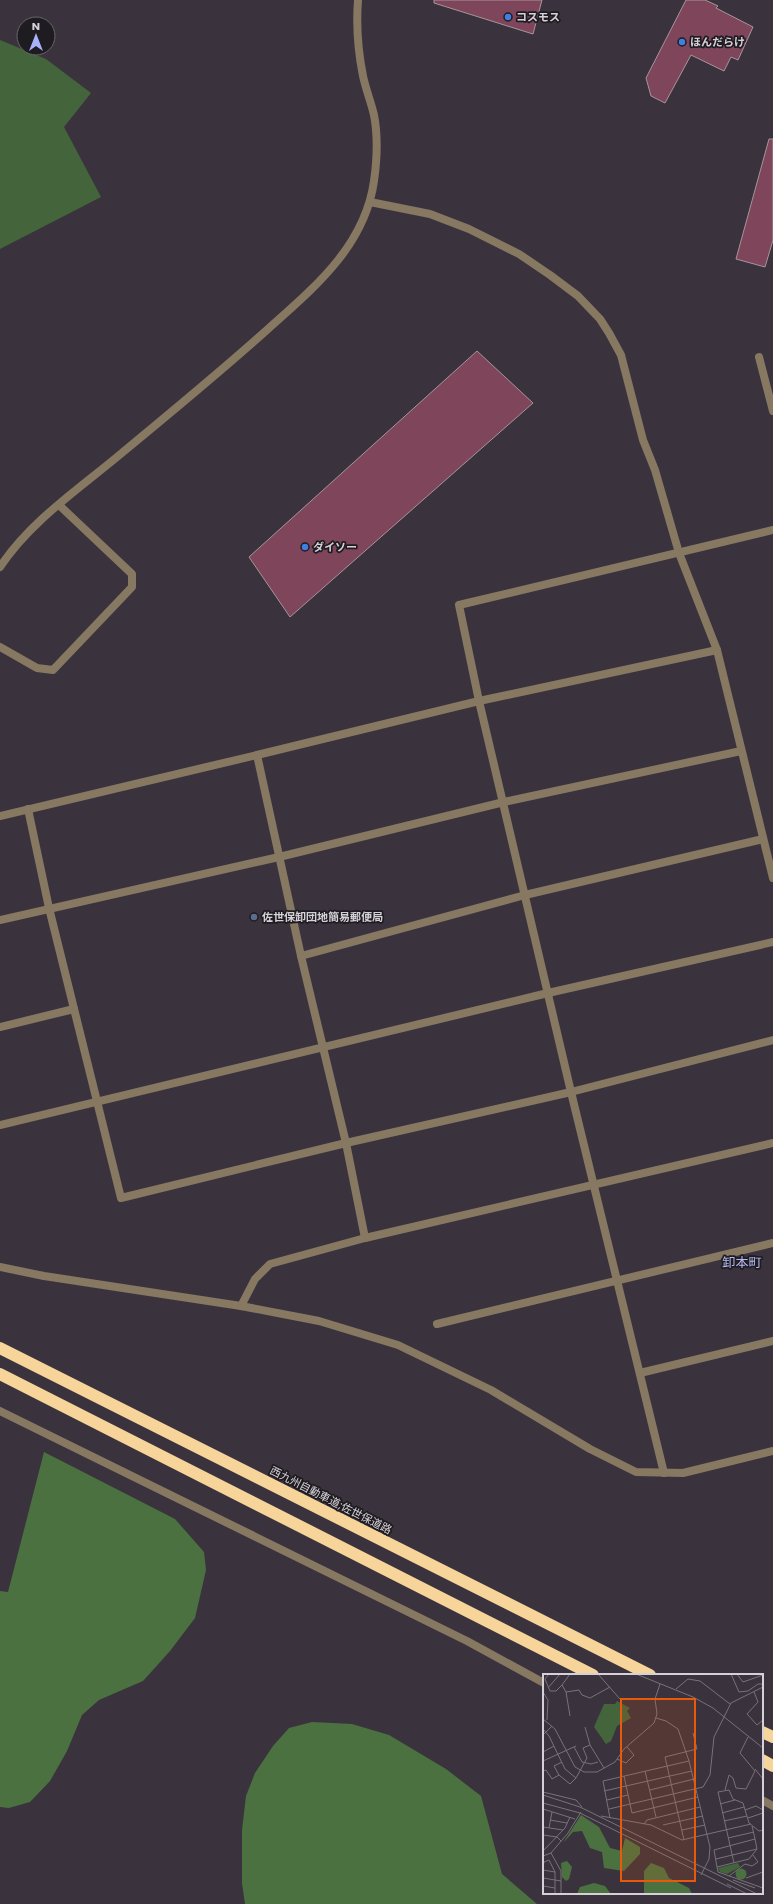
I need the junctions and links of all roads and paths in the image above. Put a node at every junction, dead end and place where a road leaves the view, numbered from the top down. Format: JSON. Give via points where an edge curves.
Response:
{"nodes":[{"id":1,"x":358,"y":0,"type":"edge"},
{"id":2,"x":370,"y":202,"type":"junction"},
{"id":3,"x":759,"y":357,"type":"dead end"},
{"id":4,"x":773,"y":411,"type":"edge"},
{"id":5,"x":59,"y":505,"type":"junction"},
{"id":6,"x":773,"y":530,"type":"edge"},
{"id":7,"x":679,"y":553,"type":"junction"},
{"id":8,"x":0,"y":567,"type":"edge"},
{"id":9,"x":0,"y":647,"type":"edge"},
{"id":10,"x":717,"y":650,"type":"junction"},
{"id":11,"x":479,"y":701,"type":"junction"},
{"id":12,"x":740,"y":751,"type":"junction"},
{"id":13,"x":257,"y":756,"type":"junction"},
{"id":14,"x":504,"y":802,"type":"junction"},
{"id":15,"x":28,"y":809,"type":"junction"},
{"id":16,"x":0,"y":816,"type":"edge"},
{"id":17,"x":763,"y":839,"type":"junction"},
{"id":18,"x":279,"y":856,"type":"junction"},
{"id":19,"x":773,"y":878,"type":"edge"},
{"id":20,"x":526,"y":894,"type":"junction"},
{"id":21,"x":49,"y":908,"type":"junction"},
{"id":22,"x":0,"y":920,"type":"edge"},
{"id":23,"x":773,"y":942,"type":"edge"},
{"id":24,"x":301,"y":956,"type":"junction"},
{"id":25,"x":548,"y":994,"type":"junction"},
{"id":26,"x":74,"y":1009,"type":"junction"},
{"id":27,"x":0,"y":1027,"type":"edge"},
{"id":28,"x":773,"y":1040,"type":"edge"},
{"id":29,"x":323,"y":1049,"type":"junction"},
{"id":30,"x":571,"y":1092,"type":"junction"},
{"id":31,"x":96,"y":1102,"type":"junction"},
{"id":32,"x":0,"y":1125,"type":"edge"},
{"id":33,"x":346,"y":1143,"type":"junction"},
{"id":34,"x":773,"y":1143,"type":"edge"},
{"id":35,"x":595,"y":1186,"type":"junction"},
{"id":36,"x":365,"y":1238,"type":"junction"},
{"id":37,"x":773,"y":1243,"type":"edge"},
{"id":38,"x":0,"y":1267,"type":"edge"},
{"id":39,"x":618,"y":1281,"type":"junction"},
{"id":40,"x":241,"y":1306,"type":"junction"},
{"id":41,"x":437,"y":1324,"type":"dead end"},
{"id":42,"x":773,"y":1341,"type":"edge"},
{"id":43,"x":0,"y":1348,"type":"edge"},
{"id":44,"x":640,"y":1373,"type":"junction"},
{"id":45,"x":0,"y":1374,"type":"edge"},
{"id":46,"x":0,"y":1411,"type":"edge"},
{"id":47,"x":773,"y":1451,"type":"edge"},
{"id":48,"x":664,"y":1473,"type":"junction"},
{"id":49,"x":590,"y":1674,"type":"edge"},
{"id":50,"x":648,"y":1674,"type":"edge"},
{"id":51,"x":543,"y":1682,"type":"edge"},
{"id":52,"x":763,"y":1732,"type":"edge"},
{"id":53,"x":773,"y":1737,"type":"edge"},
{"id":54,"x":763,"y":1761,"type":"edge"},
{"id":55,"x":773,"y":1766,"type":"edge"},
{"id":56,"x":763,"y":1801,"type":"edge"},
{"id":57,"x":773,"y":1806,"type":"edge"}],
"edges":[{"from":1,"to":2,"type":"street","via":[[358,47],[376,134],[374,181]]},
{"from":2,"to":5,"type":"street","via":[[345,254],[320,283],[204,386]]},
{"from":2,"to":7,"type":"street","via":[[430,214],[469,229],[519,254],[578,296],[600,319],[621,355],[643,440],[655,470]]},
{"from":3,"to":4,"type":"street"},
{"from":5,"to":8,"type":"street","via":[[29,530]]},
{"from":5,"to":9,"type":"street","via":[[132,574],[132,587],[53,670],[37,668]]},
{"from":6,"to":7,"type":"street"},
{"from":7,"to":10,"type":"street"},
{"from":7,"to":11,"type":"street","via":[[459,605]]},
{"from":10,"to":11,"type":"street"},
{"from":10,"to":12,"type":"street"},
{"from":11,"to":13,"type":"street"},
{"from":11,"to":14,"type":"street"},
{"from":12,"to":14,"type":"street"},
{"from":12,"to":17,"type":"street"},
{"from":13,"to":15,"type":"street"},
{"from":13,"to":18,"type":"street"},
{"from":14,"to":18,"type":"street"},
{"from":14,"to":20,"type":"street"},
{"from":15,"to":16,"type":"street"},
{"from":15,"to":21,"type":"street"},
{"from":17,"to":19,"type":"street"},
{"from":17,"to":20,"type":"street"},
{"from":18,"to":21,"type":"street"},
{"from":18,"to":24,"type":"street"},
{"from":20,"to":24,"type":"street"},
{"from":20,"to":25,"type":"street"},
{"from":21,"to":22,"type":"street"},
{"from":21,"to":26,"type":"street"},
{"from":23,"to":25,"type":"street"},
{"from":24,"to":29,"type":"street"},
{"from":25,"to":29,"type":"street"},
{"from":25,"to":30,"type":"street"},
{"from":26,"to":27,"type":"street"},
{"from":26,"to":31,"type":"street"},
{"from":28,"to":30,"type":"street"},
{"from":29,"to":31,"type":"street"},
{"from":29,"to":33,"type":"street"},
{"from":30,"to":33,"type":"street"},
{"from":30,"to":35,"type":"street"},
{"from":31,"to":32,"type":"street"},
{"from":31,"to":33,"type":"street","via":[[121,1198]]},
{"from":33,"to":36,"type":"street"},
{"from":34,"to":35,"type":"street"},
{"from":35,"to":36,"type":"street"},
{"from":35,"to":39,"type":"street"},
{"from":36,"to":40,"type":"street","via":[[270,1264],[255,1279]]},
{"from":37,"to":39,"type":"street"},
{"from":38,"to":40,"type":"street"},
{"from":39,"to":41,"type":"street"},
{"from":39,"to":44,"type":"street"},
{"from":40,"to":48,"type":"street","via":[[319,1321],[398,1345],[491,1390],[590,1449],[636,1472]]},
{"from":42,"to":44,"type":"street"},
{"from":43,"to":50,"type":"highway","name":"西九州自動車道;佐世保道路"},
{"from":44,"to":48,"type":"street"},
{"from":45,"to":49,"type":"highway"},
{"from":46,"to":51,"type":"street","via":[[467,1641]]},
{"from":47,"to":48,"type":"street","via":[[683,1473]]},
{"from":52,"to":53,"type":"highway"},
{"from":54,"to":55,"type":"highway"},
{"from":56,"to":57,"type":"street"}]}
